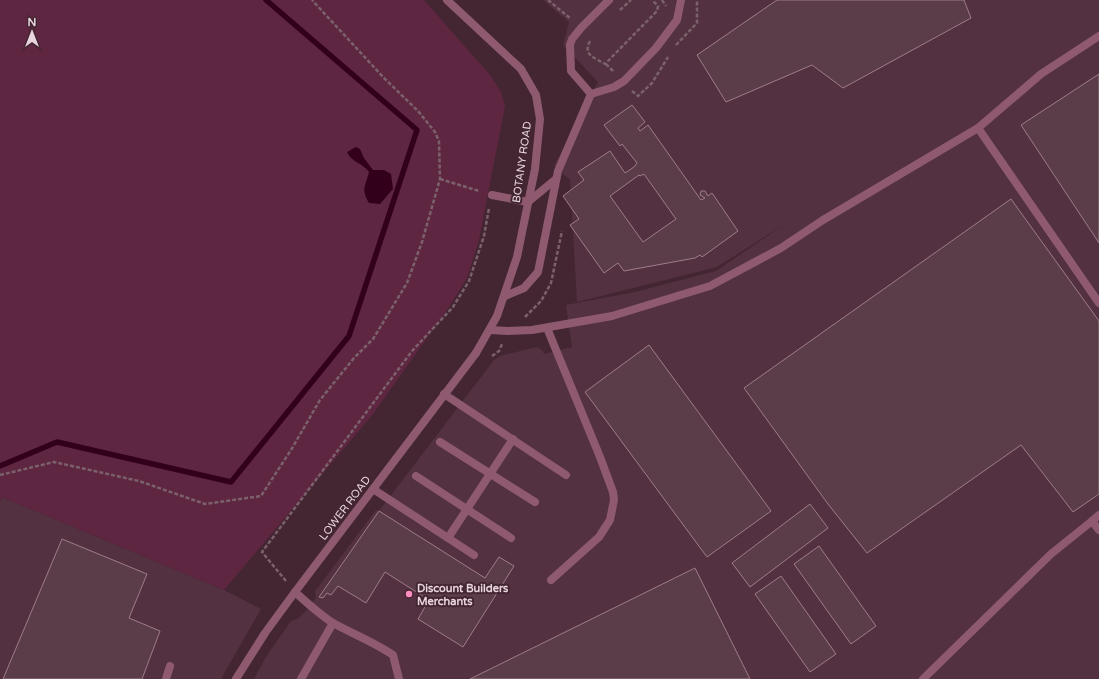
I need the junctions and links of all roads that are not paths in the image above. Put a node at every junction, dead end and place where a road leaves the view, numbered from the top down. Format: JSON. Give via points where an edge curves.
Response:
{"nodes":[{"id":1,"x":447,"y":0,"type":"edge"},
{"id":2,"x":609,"y":0,"type":"edge"},
{"id":3,"x":681,"y":0,"type":"edge"},
{"id":4,"x":1099,"y":36,"type":"edge"},
{"id":5,"x":592,"y":94,"type":"junction"},
{"id":6,"x":978,"y":128,"type":"junction"},
{"id":7,"x":556,"y":179,"type":"junction"},
{"id":8,"x":492,"y":195,"type":"road end"},
{"id":9,"x":528,"y":202,"type":"junction"},
{"id":10,"x":505,"y":296,"type":"junction"},
{"id":11,"x":1099,"y":303,"type":"edge"},
{"id":12,"x":547,"y":328,"type":"junction"},
{"id":13,"x":490,"y":330,"type":"junction"},
{"id":14,"x":476,"y":353,"type":"joint"},
{"id":15,"x":444,"y":394,"type":"junction"},
{"id":16,"x":513,"y":439,"type":"junction"},
{"id":17,"x":440,"y":442,"type":"dead end"},
{"id":18,"x":491,"y":473,"type":"junction"},
{"id":19,"x":566,"y":475,"type":"dead end"},
{"id":20,"x":416,"y":476,"type":"dead end"},
{"id":21,"x":373,"y":489,"type":"junction"},
{"id":22,"x":535,"y":502,"type":"dead end"},
{"id":23,"x":466,"y":510,"type":"junction"},
{"id":24,"x":1099,"y":515,"type":"edge"},
{"id":25,"x":1092,"y":521,"type":"junction"},
{"id":26,"x":1099,"y":530,"type":"edge"},
{"id":27,"x":448,"y":538,"type":"junction"},
{"id":28,"x":511,"y":538,"type":"dead end"},
{"id":29,"x":474,"y":555,"type":"dead end"},
{"id":30,"x":551,"y":580,"type":"dead end"},
{"id":31,"x":295,"y":592,"type":"junction"},
{"id":32,"x":333,"y":623,"type":"junction"},
{"id":33,"x":170,"y":666,"type":"dead end"},
{"id":34,"x":166,"y":679,"type":"edge"},
{"id":35,"x":236,"y":679,"type":"edge"},
{"id":36,"x":301,"y":679,"type":"edge"},
{"id":37,"x":399,"y":679,"type":"edge"},
{"id":38,"x":923,"y":679,"type":"edge"}],
"edges":[{"from":1,"to":9,"type":"street","name":"BOTANY ROAD","via":[[515,63],[528,78],[536,95],[540,129]]},
{"from":2,"to":5,"type":"street","via":[[581,28],[570,45],[571,68]]},
{"from":3,"to":5,"type":"street","via":[[677,20],[656,48],[624,81]]},
{"from":4,"to":6,"type":"street","via":[[1042,74]]},
{"from":5,"to":7,"type":"street"},
{"from":6,"to":11,"type":"street"},
{"from":6,"to":12,"type":"street","via":[[823,220],[781,248],[710,286],[612,316]]},
{"from":7,"to":9,"type":"street"},
{"from":7,"to":10,"type":"street","via":[[538,272],[524,288]]},
{"from":8,"to":9,"type":"street"},
{"from":9,"to":10,"type":"street","name":"BOTANY ROAD","via":[[517,257]]},
{"from":10,"to":13,"type":"street","name":"BOTANY ROAD"},
{"from":12,"to":13,"type":"street"},
{"from":12,"to":30,"type":"street","via":[[600,457],[614,500],[610,520],[599,537]]},
{"from":13,"to":14,"type":"street","name":"BOTANY ROAD"},
{"from":14,"to":15,"type":"street","name":"LOWER ROAD"},
{"from":15,"to":16,"type":"street"},
{"from":15,"to":21,"type":"street","name":"LOWER ROAD"},
{"from":16,"to":18,"type":"street"},
{"from":16,"to":19,"type":"street"},
{"from":17,"to":18,"type":"street"},
{"from":18,"to":22,"type":"street"},
{"from":18,"to":23,"type":"street"},
{"from":20,"to":23,"type":"street"},
{"from":21,"to":27,"type":"street"},
{"from":21,"to":31,"type":"street","name":"LOWER ROAD"},
{"from":23,"to":27,"type":"street"},
{"from":23,"to":28,"type":"street"},
{"from":24,"to":25,"type":"street"},
{"from":25,"to":26,"type":"street"},
{"from":25,"to":38,"type":"street","via":[[1051,554]]},
{"from":27,"to":29,"type":"street"},
{"from":31,"to":32,"type":"street"},
{"from":31,"to":35,"type":"street","name":"LOWER ROAD"},
{"from":32,"to":36,"type":"street"},
{"from":32,"to":37,"type":"street","via":[[372,641],[393,655]]},
{"from":33,"to":34,"type":"street"}]}
